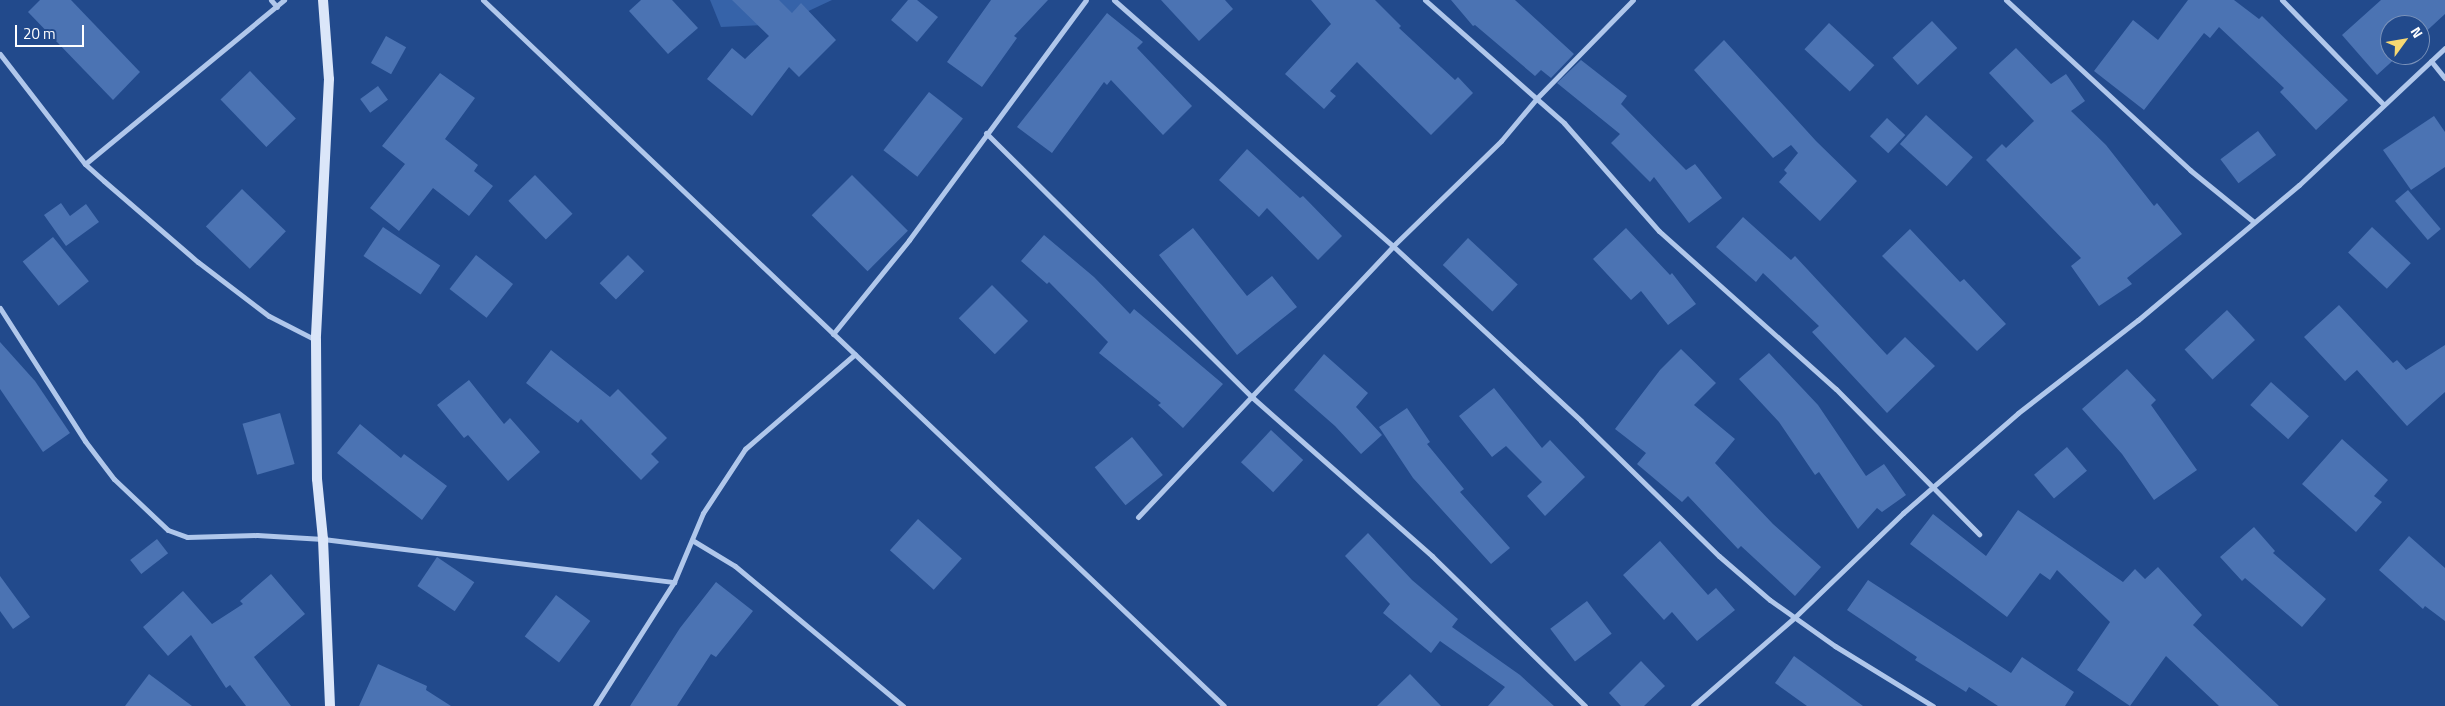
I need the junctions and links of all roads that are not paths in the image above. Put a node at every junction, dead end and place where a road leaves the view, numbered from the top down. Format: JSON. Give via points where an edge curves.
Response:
{"nodes":[{"id":1,"x":271,"y":0,"type":"edge"},
{"id":2,"x":284,"y":0,"type":"edge"},
{"id":3,"x":323,"y":0,"type":"edge"},
{"id":4,"x":483,"y":0,"type":"edge"},
{"id":5,"x":1086,"y":0,"type":"edge"},
{"id":6,"x":1114,"y":0,"type":"edge"},
{"id":7,"x":1424,"y":0,"type":"edge"},
{"id":8,"x":1633,"y":0,"type":"edge"},
{"id":9,"x":2006,"y":0,"type":"edge"},
{"id":10,"x":2282,"y":0,"type":"edge"},
{"id":11,"x":277,"y":7,"type":"junction"},
{"id":12,"x":2445,"y":48,"type":"edge"},
{"id":13,"x":0,"y":54,"type":"edge"},
{"id":14,"x":2430,"y":61,"type":"joint"},
{"id":15,"x":2426,"y":65,"type":"edge"},
{"id":16,"x":2445,"y":78,"type":"edge"},
{"id":17,"x":1537,"y":98,"type":"junction"},
{"id":18,"x":2383,"y":104,"type":"junction"},
{"id":19,"x":986,"y":133,"type":"junction"},
{"id":20,"x":85,"y":164,"type":"junction"},
{"id":21,"x":2254,"y":222,"type":"junction"},
{"id":22,"x":1393,"y":246,"type":"junction"},
{"id":23,"x":0,"y":308,"type":"edge"},
{"id":24,"x":833,"y":334,"type":"junction"},
{"id":25,"x":316,"y":340,"type":"junction"},
{"id":26,"x":855,"y":354,"type":"junction"},
{"id":27,"x":1253,"y":398,"type":"junction"},
{"id":28,"x":1933,"y":488,"type":"junction"},
{"id":29,"x":1138,"y":517,"type":"dead end"},
{"id":30,"x":1979,"y":534,"type":"dead end"},
{"id":31,"x":323,"y":539,"type":"junction"},
{"id":32,"x":692,"y":540,"type":"junction"},
{"id":33,"x":674,"y":582,"type":"junction"},
{"id":34,"x":1794,"y":617,"type":"junction"},
{"id":35,"x":330,"y":706,"type":"edge"},
{"id":36,"x":595,"y":706,"type":"edge"},
{"id":37,"x":903,"y":706,"type":"edge"},
{"id":38,"x":1224,"y":706,"type":"edge"},
{"id":39,"x":1585,"y":706,"type":"edge"},
{"id":40,"x":1693,"y":706,"type":"edge"},
{"id":41,"x":1933,"y":706,"type":"edge"}],
"edges":[{"from":1,"to":11,"type":"street"},
{"from":2,"to":11,"type":"street"},
{"from":3,"to":25,"type":"street","via":[[329,78]]},
{"from":4,"to":24,"type":"street"},
{"from":5,"to":19,"type":"street"},
{"from":6,"to":22,"type":"street"},
{"from":7,"to":17,"type":"street"},
{"from":8,"to":17,"type":"street"},
{"from":9,"to":21,"type":"street","via":[[2190,170]]},
{"from":10,"to":18,"type":"street"},
{"from":11,"to":20,"type":"street"},
{"from":12,"to":14,"type":"street"},
{"from":13,"to":20,"type":"street"},
{"from":14,"to":16,"type":"street"},
{"from":15,"to":18,"type":"street"},
{"from":17,"to":22,"type":"street","via":[[1501,141]]},
{"from":17,"to":28,"type":"street","via":[[1564,123],[1659,231],[1836,389]]},
{"from":18,"to":21,"type":"street","via":[[2299,185]]},
{"from":19,"to":24,"type":"street","via":[[909,240]]},
{"from":19,"to":27,"type":"street"},
{"from":20,"to":25,"type":"street","via":[[205,268],[268,316]]},
{"from":21,"to":28,"type":"street","via":[[2138,320],[2018,414]]},
{"from":22,"to":27,"type":"street"},
{"from":22,"to":34,"type":"street","via":[[1581,420],[1719,556]]},
{"from":23,"to":31,"type":"street","via":[[114,479],[168,530],[187,537],[256,535]]},
{"from":24,"to":26,"type":"street"},
{"from":25,"to":31,"type":"street","via":[[316,479]]},
{"from":26,"to":32,"type":"street","via":[[745,449],[703,513]]},
{"from":26,"to":38,"type":"street"},
{"from":27,"to":29,"type":"street"},
{"from":27,"to":39,"type":"street","via":[[1432,556]]},
{"from":28,"to":30,"type":"street"},
{"from":28,"to":34,"type":"street"},
{"from":31,"to":33,"type":"street"},
{"from":31,"to":35,"type":"street","via":[[324,632]]},
{"from":32,"to":33,"type":"street"},
{"from":32,"to":37,"type":"street","via":[[735,566]]},
{"from":33,"to":36,"type":"street"},
{"from":34,"to":40,"type":"street"},
{"from":34,"to":41,"type":"street"}]}
